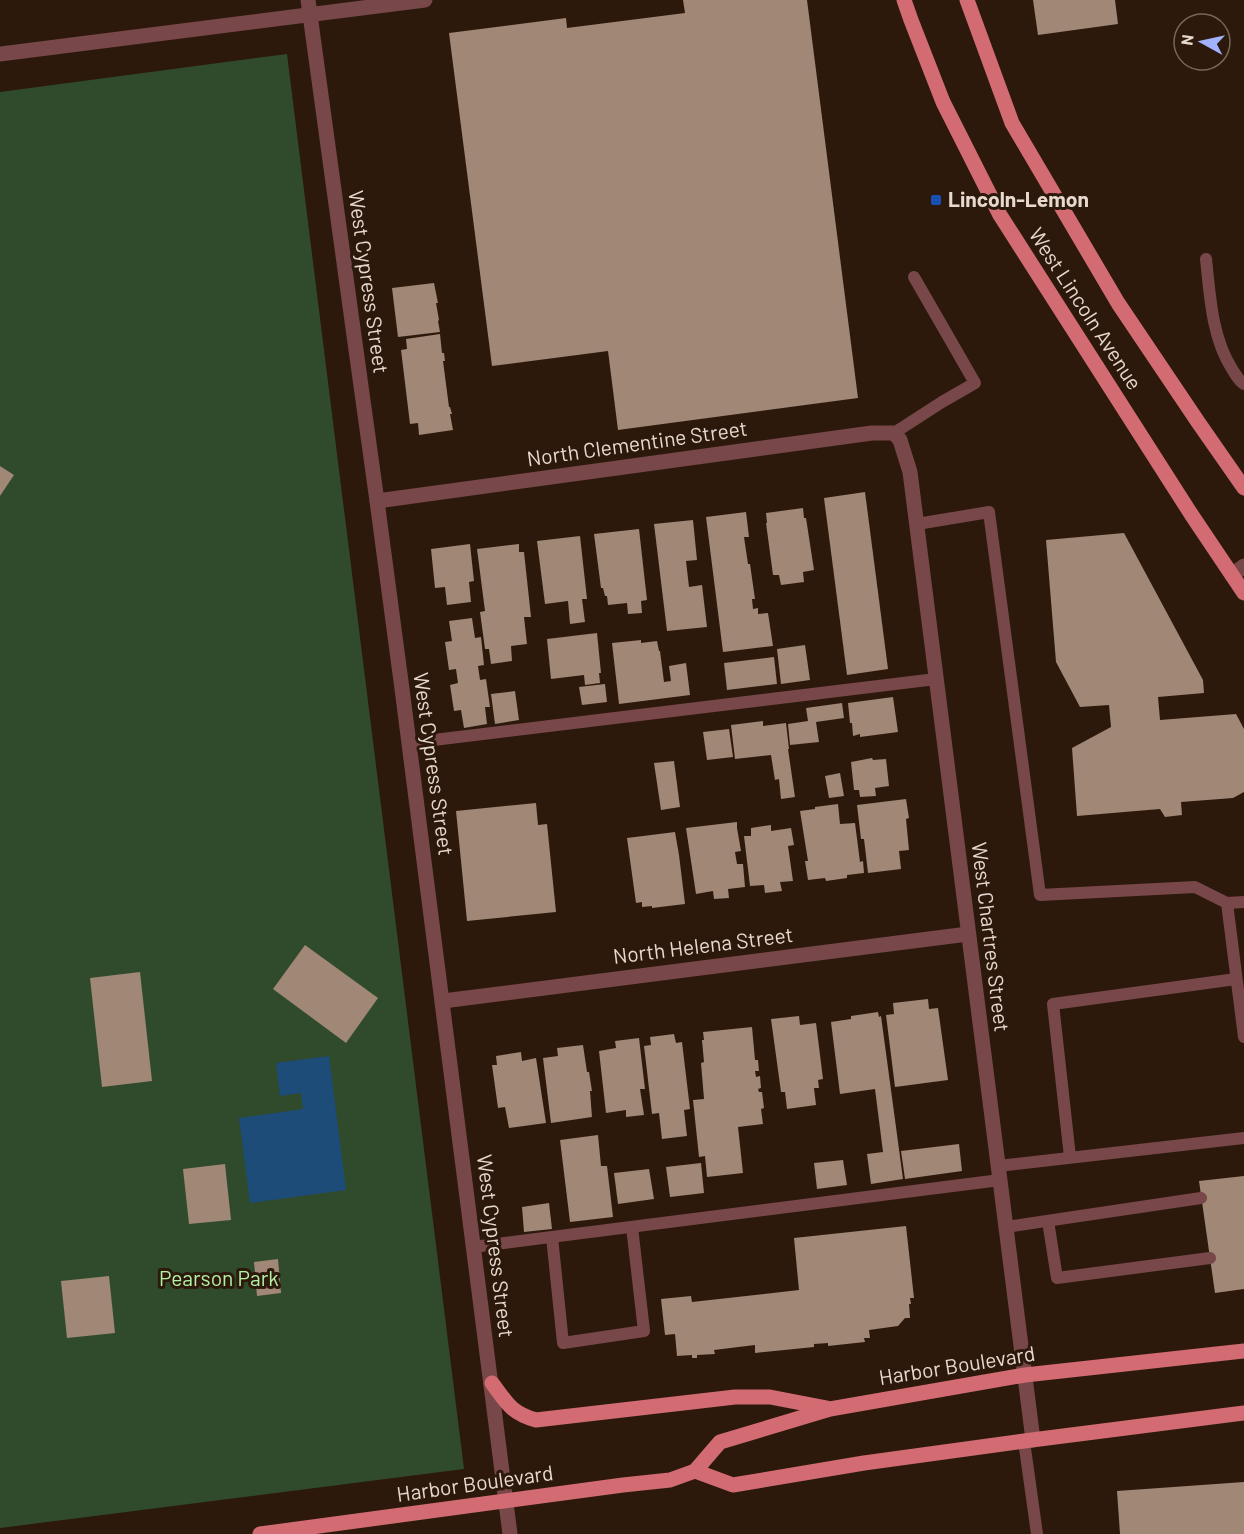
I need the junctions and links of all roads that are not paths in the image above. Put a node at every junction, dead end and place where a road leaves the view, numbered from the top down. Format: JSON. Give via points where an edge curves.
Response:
{"nodes":[{"id":1,"x":425,"y":0,"type":"edge"},
{"id":2,"x":904,"y":0,"type":"edge"},
{"id":3,"x":967,"y":0,"type":"edge"},
{"id":4,"x":402,"y":1,"type":"edge"},
{"id":5,"x":309,"y":7,"type":"edge"},
{"id":6,"x":0,"y":54,"type":"edge"},
{"id":7,"x":1206,"y":259,"type":"dead end"},
{"id":8,"x":914,"y":277,"type":"dead end"},
{"id":9,"x":1244,"y":384,"type":"edge"},
{"id":10,"x":897,"y":436,"type":"junction"},
{"id":11,"x":1244,"y":488,"type":"edge"},
{"id":12,"x":377,"y":501,"type":"junction"},
{"id":13,"x":916,"y":524,"type":"junction"},
{"id":14,"x":1238,"y":571,"type":"edge"},
{"id":15,"x":1244,"y":593,"type":"edge"},
{"id":16,"x":936,"y":680,"type":"junction"},
{"id":17,"x":409,"y":743,"type":"junction"},
{"id":18,"x":1244,"y":902,"type":"edge"},
{"id":19,"x":1227,"y":903,"type":"junction"},
{"id":20,"x":968,"y":934,"type":"junction"},
{"id":21,"x":1236,"y":979,"type":"junction"},
{"id":22,"x":443,"y":1000,"type":"junction"},
{"id":23,"x":1244,"y":1037,"type":"edge"},
{"id":24,"x":1244,"y":1138,"type":"edge"},
{"id":25,"x":1070,"y":1157,"type":"junction"},
{"id":26,"x":999,"y":1173,"type":"junction"},
{"id":27,"x":1201,"y":1198,"type":"dead end"},
{"id":28,"x":1048,"y":1221,"type":"junction"},
{"id":29,"x":632,"y":1227,"type":"junction"},
{"id":30,"x":1006,"y":1227,"type":"junction"},
{"id":31,"x":552,"y":1237,"type":"junction"},
{"id":32,"x":473,"y":1247,"type":"junction"},
{"id":33,"x":1210,"y":1258,"type":"dead end"},
{"id":34,"x":1244,"y":1351,"type":"edge"},
{"id":35,"x":1025,"y":1375,"type":"junction"},
{"id":36,"x":492,"y":1383,"type":"junction"},
{"id":37,"x":830,"y":1409,"type":"junction"},
{"id":38,"x":1244,"y":1413,"type":"edge"},
{"id":39,"x":1029,"y":1440,"type":"junction"},
{"id":40,"x":695,"y":1472,"type":"junction"},
{"id":41,"x":506,"y":1501,"type":"junction"},
{"id":42,"x":260,"y":1534,"type":"edge"},
{"id":43,"x":510,"y":1534,"type":"edge"},
{"id":44,"x":1037,"y":1534,"type":"edge"}],
"edges":[{"from":1,"to":4,"type":"street"},
{"from":2,"to":14,"type":"main road","name":"West Lincoln Avenue","via":[[942,102],[1000,215],[1083,347]]},
{"from":3,"to":11,"type":"main road","name":"West Lincoln Avenue","via":[[1012,123],[1118,303]]},
{"from":4,"to":5,"type":"street"},
{"from":5,"to":6,"type":"street"},
{"from":5,"to":12,"type":"street","name":"West Cypress Street"},
{"from":7,"to":9,"type":"lane","via":[[1217,333],[1226,360]]},
{"from":8,"to":10,"type":"lane","via":[[975,383]]},
{"from":10,"to":12,"type":"street","name":"North Clementine Street","via":[[872,433]]},
{"from":10,"to":13,"type":"street","name":"West Chartres Street","via":[[910,472]]},
{"from":12,"to":17,"type":"street","name":"West Cypress Street"},
{"from":13,"to":16,"type":"street","name":"West Chartres Street"},
{"from":13,"to":19,"type":"lane","via":[[989,512],[1040,895],[1195,887]]},
{"from":14,"to":15,"type":"main road","name":"West Lincoln Avenue"},
{"from":16,"to":17,"type":"lane"},
{"from":16,"to":20,"type":"street","name":"West Chartres Street"},
{"from":17,"to":22,"type":"street","name":"West Cypress Street"},
{"from":18,"to":19,"type":"lane"},
{"from":19,"to":21,"type":"lane"},
{"from":20,"to":22,"type":"street","name":"North Helena Street"},
{"from":20,"to":26,"type":"street","name":"West Chartres Street"},
{"from":21,"to":23,"type":"lane"},
{"from":21,"to":25,"type":"lane","via":[[1053,1004]]},
{"from":22,"to":32,"type":"street","name":"West Cypress Street"},
{"from":24,"to":25,"type":"lane"},
{"from":25,"to":26,"type":"lane"},
{"from":26,"to":29,"type":"lane"},
{"from":26,"to":30,"type":"street","name":"West Chartres Street"},
{"from":27,"to":28,"type":"lane"},
{"from":28,"to":30,"type":"lane"},
{"from":28,"to":33,"type":"lane","via":[[1057,1278]]},
{"from":29,"to":31,"type":"lane"},
{"from":29,"to":31,"type":"lane","via":[[644,1331],[563,1343]]},
{"from":30,"to":35,"type":"street","name":"West Chartres Street"},
{"from":31,"to":32,"type":"lane"},
{"from":32,"to":36,"type":"street","name":"West Cypress Street"},
{"from":34,"to":35,"type":"main road","name":"Harbor Boulevard"},
{"from":35,"to":37,"type":"main road","name":"Harbor Boulevard"},
{"from":35,"to":39,"type":"street","name":"West Chartres Street"},
{"from":36,"to":37,"type":"main road","via":[[513,1410],[536,1420],[735,1397],[770,1397]]},
{"from":36,"to":41,"type":"street","name":"West Cypress Street"},
{"from":37,"to":40,"type":"main road","name":"Harbor Boulevard","via":[[720,1442]]},
{"from":38,"to":39,"type":"main road"},
{"from":39,"to":40,"type":"main road","via":[[733,1485]]},
{"from":39,"to":44,"type":"lane"},
{"from":40,"to":41,"type":"main road","name":"Harbor Boulevard","via":[[670,1480]]},
{"from":41,"to":42,"type":"main road","name":"Harbor Boulevard"},
{"from":41,"to":43,"type":"street","name":"West Cypress Street"}]}
